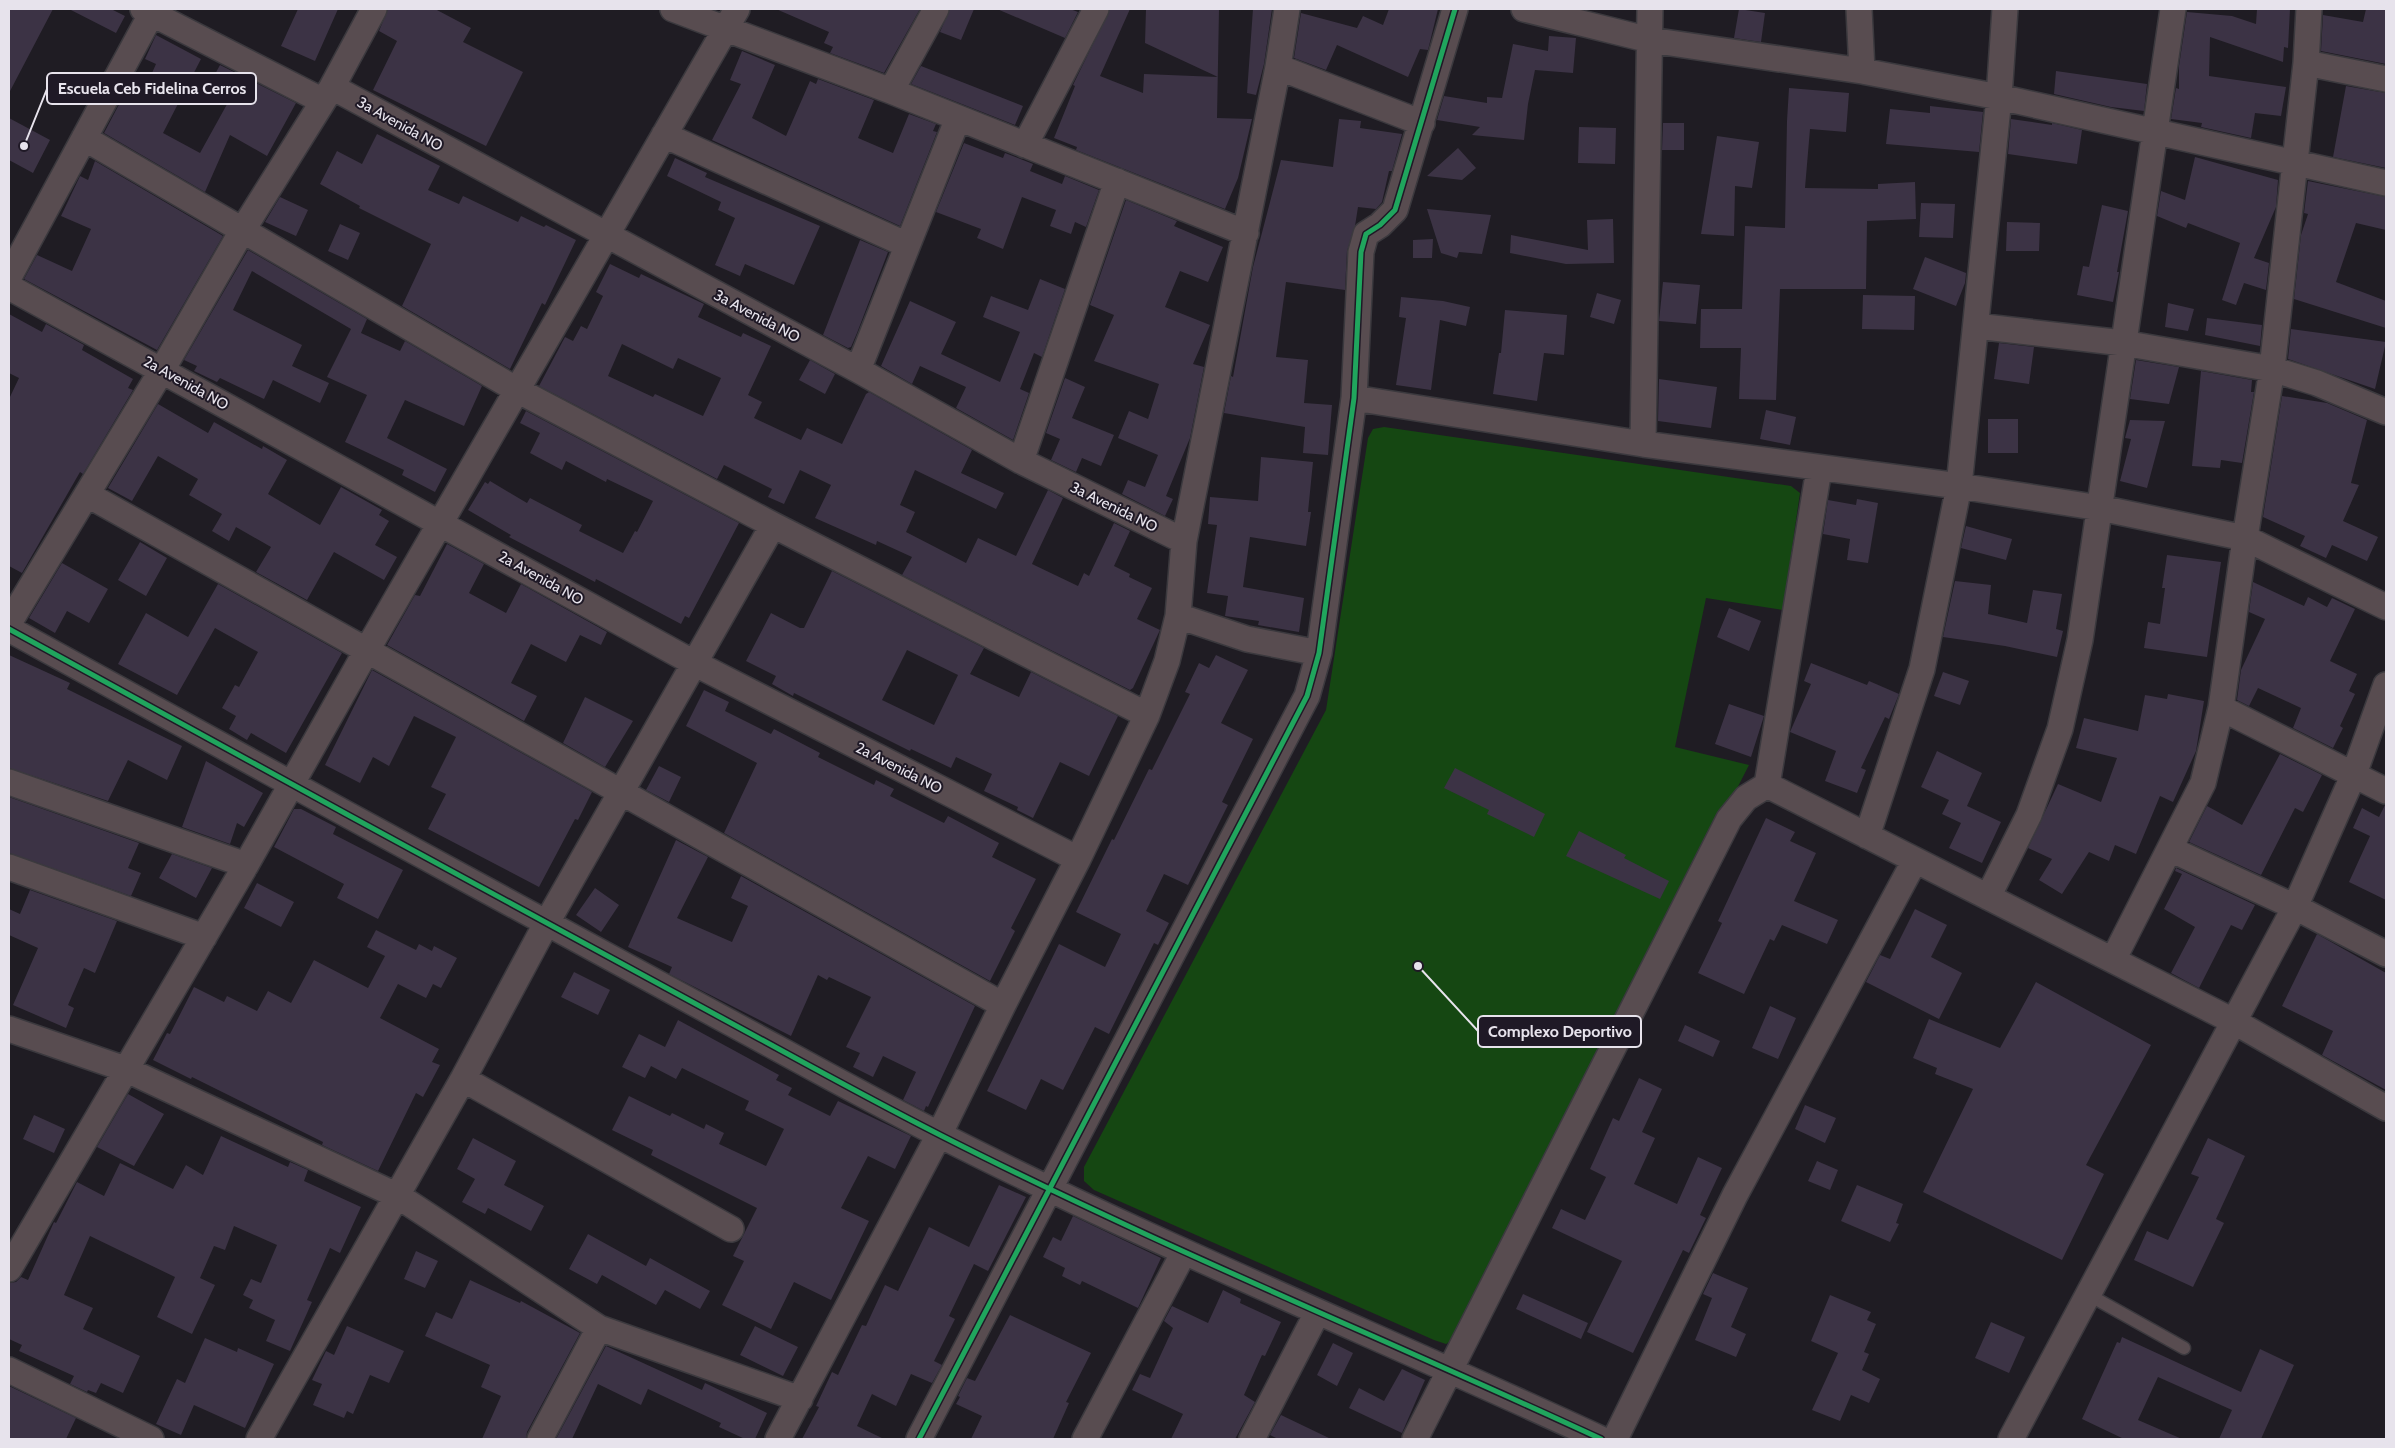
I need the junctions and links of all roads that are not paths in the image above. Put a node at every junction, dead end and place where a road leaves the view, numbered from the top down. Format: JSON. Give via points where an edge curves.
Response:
{"nodes":[{"id":1,"x":374,"y":9,"type":"edge"},
{"id":2,"x":673,"y":9,"type":"edge"},
{"id":3,"x":936,"y":9,"type":"edge"},
{"id":4,"x":1096,"y":9,"type":"edge"},
{"id":5,"x":1287,"y":9,"type":"edge"},
{"id":6,"x":1455,"y":9,"type":"edge"},
{"id":7,"x":1524,"y":9,"type":"edge"},
{"id":8,"x":1650,"y":9,"type":"edge"},
{"id":9,"x":1860,"y":9,"type":"edge"},
{"id":10,"x":2005,"y":9,"type":"edge"},
{"id":11,"x":2173,"y":9,"type":"edge"},
{"id":12,"x":2309,"y":9,"type":"edge"},
{"id":13,"x":150,"y":10,"type":"edge"},
{"id":14,"x":732,"y":19,"type":"edge"},
{"id":15,"x":1650,"y":40,"type":"junction"},
{"id":16,"x":2306,"y":63,"type":"junction"},
{"id":17,"x":1278,"y":67,"type":"junction"},
{"id":18,"x":1862,"y":71,"type":"junction"},
{"id":19,"x":2386,"y":79,"type":"edge"},
{"id":20,"x":891,"y":92,"type":"junction"},
{"id":21,"x":327,"y":94,"type":"junction"},
{"id":22,"x":1999,"y":97,"type":"junction"},
{"id":23,"x":958,"y":118,"type":"junction"},
{"id":24,"x":1422,"y":123,"type":"junction"},
{"id":25,"x":2155,"y":131,"type":"junction"},
{"id":26,"x":664,"y":135,"type":"junction"},
{"id":27,"x":84,"y":138,"type":"junction"},
{"id":28,"x":1024,"y":145,"type":"junction"},
{"id":29,"x":2295,"y":162,"type":"junction"},
{"id":30,"x":1118,"y":181,"type":"junction"},
{"id":31,"x":2386,"y":183,"type":"edge"},
{"id":32,"x":242,"y":231,"type":"junction"},
{"id":33,"x":1246,"y":233,"type":"junction"},
{"id":34,"x":605,"y":236,"type":"junction"},
{"id":35,"x":907,"y":245,"type":"junction"},
{"id":36,"x":9,"y":277,"type":"edge"},
{"id":37,"x":9,"y":287,"type":"edge"},
{"id":38,"x":1976,"y":326,"type":"junction"},
{"id":39,"x":2123,"y":343,"type":"junction"},
{"id":40,"x":2272,"y":369,"type":"junction"},
{"id":41,"x":162,"y":370,"type":"junction"},
{"id":42,"x":858,"y":370,"type":"junction"},
{"id":43,"x":518,"y":391,"type":"junction"},
{"id":44,"x":1354,"y":398,"type":"junction"},
{"id":45,"x":2386,"y":412,"type":"edge"},
{"id":46,"x":1643,"y":444,"type":"junction"},
{"id":47,"x":1021,"y":461,"type":"junction"},
{"id":48,"x":1819,"y":469,"type":"junction"},
{"id":49,"x":1959,"y":486,"type":"junction"},
{"id":50,"x":88,"y":495,"type":"junction"},
{"id":51,"x":2100,"y":508,"type":"junction"},
{"id":52,"x":442,"y":524,"type":"junction"},
{"id":53,"x":773,"y":525,"type":"junction"},
{"id":54,"x":2245,"y":538,"type":"junction"},
{"id":55,"x":1184,"y":541,"type":"junction"},
{"id":56,"x":2386,"y":607,"type":"edge"},
{"id":57,"x":1178,"y":616,"type":"junction"},
{"id":58,"x":9,"y":623,"type":"edge"},
{"id":59,"x":9,"y":628,"type":"edge"},
{"id":60,"x":367,"y":650,"type":"junction"},
{"id":61,"x":1318,"y":653,"type":"junction"},
{"id":62,"x":694,"y":664,"type":"junction"},
{"id":63,"x":2386,"y":685,"type":"edge"},
{"id":64,"x":2221,"y":708,"type":"junction"},
{"id":65,"x":1147,"y":715,"type":"junction"},
{"id":66,"x":2354,"y":774,"type":"junction"},
{"id":67,"x":9,"y":782,"type":"edge"},
{"id":68,"x":292,"y":783,"type":"junction"},
{"id":69,"x":1768,"y":785,"type":"junction"},
{"id":70,"x":2386,"y":791,"type":"edge"},
{"id":71,"x":620,"y":793,"type":"junction"},
{"id":72,"x":1868,"y":836,"type":"junction"},
{"id":73,"x":2170,"y":850,"type":"junction"},
{"id":74,"x":1078,"y":859,"type":"junction"},
{"id":75,"x":1915,"y":860,"type":"junction"},
{"id":76,"x":246,"y":865,"type":"junction"},
{"id":77,"x":9,"y":866,"type":"edge"},
{"id":78,"x":1988,"y":897,"type":"junction"},
{"id":79,"x":2295,"y":907,"type":"junction"},
{"id":80,"x":546,"y":924,"type":"junction"},
{"id":81,"x":204,"y":937,"type":"junction"},
{"id":82,"x":2386,"y":954,"type":"edge"},
{"id":83,"x":2113,"y":960,"type":"junction"},
{"id":84,"x":1003,"y":1005,"type":"junction"},
{"id":85,"x":2233,"y":1021,"type":"junction"},
{"id":86,"x":9,"y":1029,"type":"edge"},
{"id":87,"x":125,"y":1069,"type":"junction"},
{"id":88,"x":463,"y":1079,"type":"junction"},
{"id":89,"x":2386,"y":1108,"type":"edge"},
{"id":90,"x":939,"y":1135,"type":"junction"},
{"id":91,"x":1051,"y":1189,"type":"junction"},
{"id":92,"x":398,"y":1196,"type":"junction"},
{"id":93,"x":731,"y":1229,"type":"dead end"},
{"id":94,"x":1184,"y":1252,"type":"junction"},
{"id":95,"x":9,"y":1269,"type":"edge"},
{"id":96,"x":2089,"y":1295,"type":"junction"},
{"id":97,"x":1317,"y":1313,"type":"junction"},
{"id":98,"x":599,"y":1328,"type":"junction"},
{"id":99,"x":2184,"y":1348,"type":"dead end"},
{"id":100,"x":9,"y":1370,"type":"edge"},
{"id":101,"x":1451,"y":1370,"type":"junction"},
{"id":102,"x":800,"y":1400,"type":"junction"},
{"id":103,"x":151,"y":1439,"type":"edge"},
{"id":104,"x":259,"y":1439,"type":"edge"},
{"id":105,"x":540,"y":1439,"type":"edge"},
{"id":106,"x":778,"y":1439,"type":"edge"},
{"id":107,"x":919,"y":1439,"type":"edge"},
{"id":108,"x":1085,"y":1439,"type":"edge"},
{"id":109,"x":1252,"y":1439,"type":"edge"},
{"id":110,"x":1415,"y":1439,"type":"edge"},
{"id":111,"x":1601,"y":1439,"type":"edge"},
{"id":112,"x":1615,"y":1439,"type":"edge"},
{"id":113,"x":2011,"y":1439,"type":"edge"}],
"edges":[{"from":1,"to":21,"type":"street"},
{"from":2,"to":14,"type":"street"},
{"from":3,"to":20,"type":"street"},
{"from":4,"to":28,"type":"street"},
{"from":5,"to":17,"type":"street"},
{"from":6,"to":24,"type":"street"},
{"from":7,"to":15,"type":"street"},
{"from":8,"to":15,"type":"street"},
{"from":9,"to":18,"type":"street"},
{"from":10,"to":22,"type":"street"},
{"from":11,"to":25,"type":"street"},
{"from":12,"to":16,"type":"street"},
{"from":13,"to":21,"type":"street","name":"3a Avenida NO"},
{"from":13,"to":27,"type":"street"},
{"from":14,"to":20,"type":"street"},
{"from":14,"to":26,"type":"street"},
{"from":15,"to":18,"type":"street"},
{"from":15,"to":46,"type":"street"},
{"from":16,"to":19,"type":"street"},
{"from":16,"to":29,"type":"street"},
{"from":17,"to":24,"type":"street"},
{"from":17,"to":33,"type":"street"},
{"from":18,"to":22,"type":"street"},
{"from":20,"to":23,"type":"street"},
{"from":21,"to":32,"type":"street"},
{"from":21,"to":34,"type":"street","name":"3a Avenida NO"},
{"from":22,"to":25,"type":"street"},
{"from":22,"to":38,"type":"street"},
{"from":23,"to":28,"type":"street"},
{"from":23,"to":35,"type":"street"},
{"from":24,"to":44,"type":"street","via":[[1395,210],[1366,234],[1363,243]]},
{"from":25,"to":29,"type":"street"},
{"from":25,"to":39,"type":"street"},
{"from":26,"to":34,"type":"street"},
{"from":26,"to":35,"type":"street"},
{"from":27,"to":32,"type":"street"},
{"from":27,"to":36,"type":"street"},
{"from":28,"to":30,"type":"street"},
{"from":29,"to":31,"type":"street"},
{"from":29,"to":40,"type":"street"},
{"from":30,"to":33,"type":"street"},
{"from":30,"to":47,"type":"street"},
{"from":32,"to":41,"type":"street"},
{"from":32,"to":43,"type":"street"},
{"from":33,"to":55,"type":"street"},
{"from":34,"to":42,"type":"street","name":"3a Avenida NO"},
{"from":34,"to":43,"type":"street"},
{"from":35,"to":42,"type":"street"},
{"from":37,"to":41,"type":"street","name":"2a Avenida NO"},
{"from":38,"to":39,"type":"street"},
{"from":38,"to":49,"type":"street"},
{"from":39,"to":40,"type":"street"},
{"from":39,"to":51,"type":"street"},
{"from":40,"to":45,"type":"street","via":[[2317,383]]},
{"from":40,"to":54,"type":"street"},
{"from":41,"to":50,"type":"street"},
{"from":41,"to":52,"type":"street","name":"2a Avenida NO"},
{"from":42,"to":47,"type":"street","name":"3a Avenida NO"},
{"from":43,"to":52,"type":"street"},
{"from":43,"to":53,"type":"street"},
{"from":44,"to":46,"type":"street"},
{"from":44,"to":61,"type":"street"},
{"from":46,"to":48,"type":"street"},
{"from":47,"to":55,"type":"street","name":"3a Avenida NO"},
{"from":48,"to":49,"type":"street"},
{"from":48,"to":69,"type":"street"},
{"from":49,"to":51,"type":"street"},
{"from":49,"to":72,"type":"street","via":[[1922,669]]},
{"from":50,"to":58,"type":"street"},
{"from":50,"to":60,"type":"street"},
{"from":51,"to":54,"type":"street"},
{"from":51,"to":78,"type":"street","via":[[2080,640],[2060,729],[2029,815]]},
{"from":52,"to":60,"type":"street"},
{"from":52,"to":62,"type":"street","name":"2a Avenida NO"},
{"from":53,"to":62,"type":"street"},
{"from":53,"to":65,"type":"street"},
{"from":54,"to":56,"type":"street"},
{"from":54,"to":64,"type":"street"},
{"from":55,"to":57,"type":"street"},
{"from":57,"to":61,"type":"street","via":[[1247,639]]},
{"from":57,"to":65,"type":"street","via":[[1167,661]]},
{"from":59,"to":68,"type":"street"},
{"from":60,"to":68,"type":"street"},
{"from":60,"to":71,"type":"street"},
{"from":61,"to":91,"type":"street","via":[[1307,696]]},
{"from":62,"to":71,"type":"street"},
{"from":62,"to":74,"type":"street","name":"2a Avenida NO"},
{"from":63,"to":66,"type":"street"},
{"from":64,"to":66,"type":"street"},
{"from":64,"to":73,"type":"street","via":[[2203,783]]},
{"from":65,"to":74,"type":"street"},
{"from":66,"to":70,"type":"street"},
{"from":66,"to":79,"type":"street"},
{"from":67,"to":76,"type":"street"},
{"from":68,"to":76,"type":"street"},
{"from":68,"to":80,"type":"street"},
{"from":69,"to":72,"type":"street"},
{"from":69,"to":101,"type":"street","via":[[1746,798],[1729,819]]},
{"from":71,"to":80,"type":"street"},
{"from":71,"to":84,"type":"street"},
{"from":72,"to":75,"type":"street"},
{"from":73,"to":79,"type":"street"},
{"from":73,"to":83,"type":"street"},
{"from":74,"to":84,"type":"street"},
{"from":75,"to":78,"type":"street"},
{"from":75,"to":112,"type":"street","via":[[1735,1196]]},
{"from":76,"to":81,"type":"street"},
{"from":77,"to":81,"type":"street"},
{"from":78,"to":83,"type":"street"},
{"from":79,"to":82,"type":"street"},
{"from":79,"to":85,"type":"street"},
{"from":80,"to":88,"type":"street"},
{"from":80,"to":90,"type":"street"},
{"from":81,"to":87,"type":"street"},
{"from":83,"to":85,"type":"street"},
{"from":84,"to":90,"type":"street"},
{"from":85,"to":89,"type":"street"},
{"from":85,"to":96,"type":"street"},
{"from":86,"to":87,"type":"street"},
{"from":87,"to":92,"type":"street"},
{"from":87,"to":95,"type":"street"},
{"from":88,"to":92,"type":"street"},
{"from":88,"to":93,"type":"street"},
{"from":90,"to":91,"type":"street"},
{"from":90,"to":102,"type":"street"},
{"from":91,"to":94,"type":"street"},
{"from":91,"to":107,"type":"street"},
{"from":92,"to":98,"type":"street"},
{"from":92,"to":104,"type":"street"},
{"from":94,"to":97,"type":"street"},
{"from":94,"to":108,"type":"street"},
{"from":96,"to":99,"type":"lane"},
{"from":96,"to":113,"type":"street"},
{"from":97,"to":101,"type":"street"},
{"from":97,"to":109,"type":"street"},
{"from":98,"to":102,"type":"street"},
{"from":98,"to":105,"type":"street"},
{"from":100,"to":103,"type":"street"},
{"from":101,"to":110,"type":"street"},
{"from":101,"to":111,"type":"street"},
{"from":102,"to":106,"type":"street"}]}
